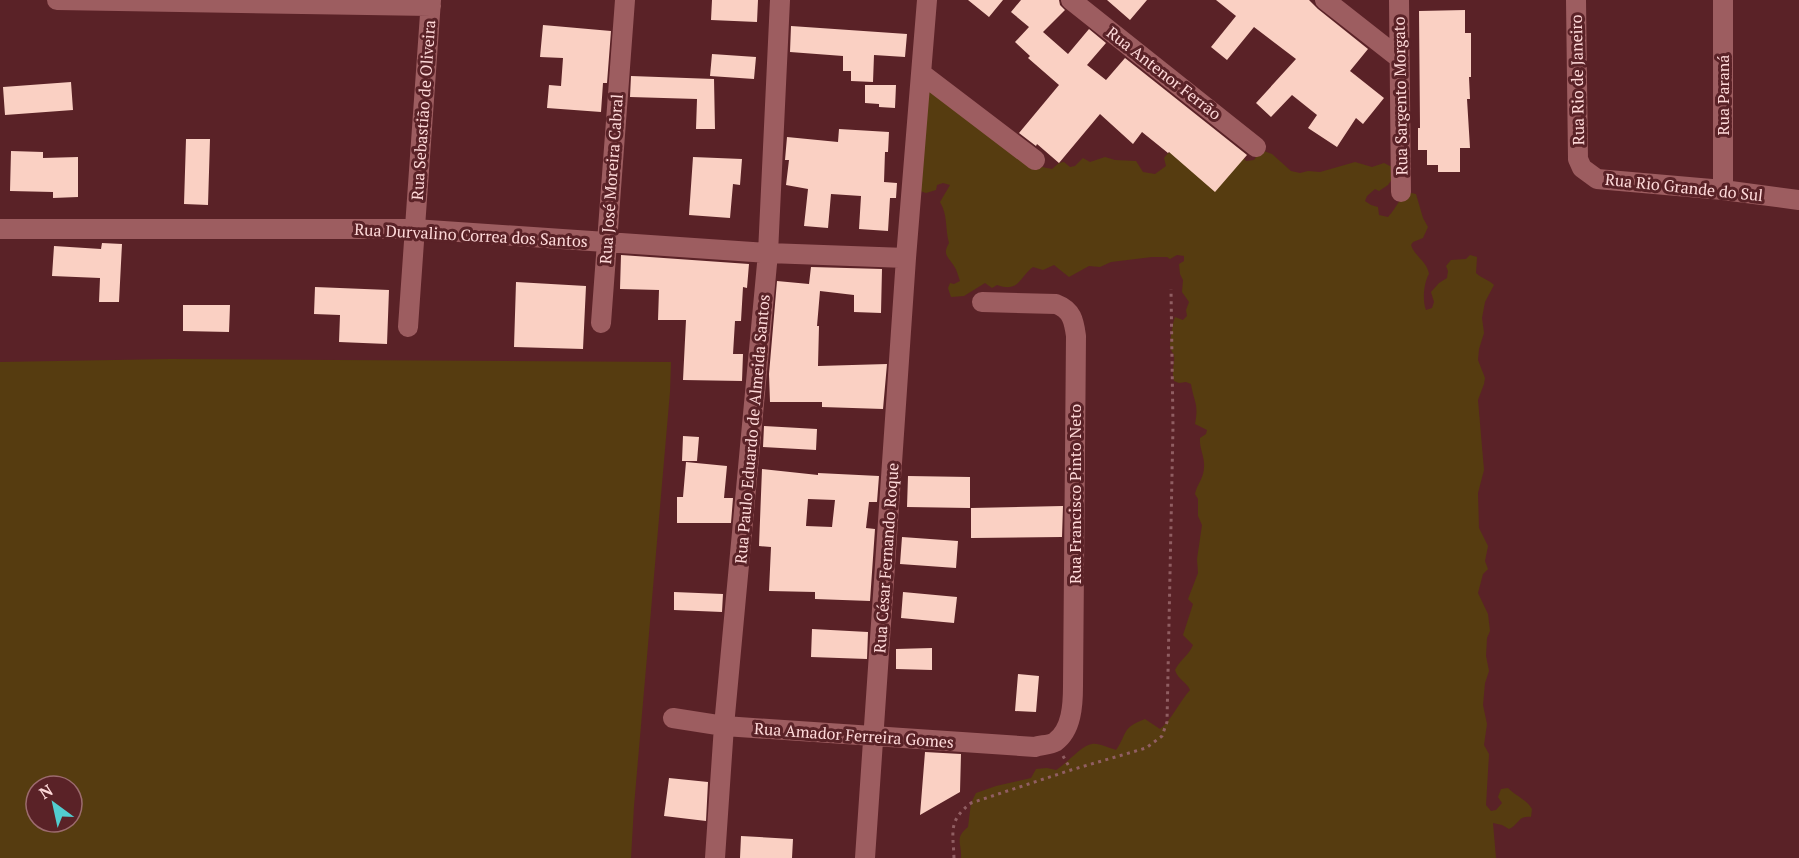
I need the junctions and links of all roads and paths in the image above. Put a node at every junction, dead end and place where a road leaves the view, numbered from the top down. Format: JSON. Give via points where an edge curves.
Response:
{"nodes":[{"id":1,"x":57,"y":0,"type":"edge"},
{"id":2,"x":625,"y":0,"type":"edge"},
{"id":3,"x":780,"y":0,"type":"edge"},
{"id":4,"x":927,"y":0,"type":"edge"},
{"id":5,"x":1071,"y":0,"type":"edge"},
{"id":6,"x":1325,"y":0,"type":"edge"},
{"id":7,"x":1399,"y":0,"type":"edge"},
{"id":8,"x":1576,"y":0,"type":"edge"},
{"id":9,"x":1723,"y":0,"type":"edge"},
{"id":10,"x":431,"y":3,"type":"edge"},
{"id":11,"x":1399,"y":58,"type":"junction"},
{"id":12,"x":922,"y":74,"type":"junction"},
{"id":13,"x":1256,"y":147,"type":"dead end"},
{"id":14,"x":1578,"y":159,"type":"joint"},
{"id":15,"x":1035,"y":160,"type":"dead end"},
{"id":16,"x":1723,"y":190,"type":"junction"},
{"id":17,"x":1401,"y":192,"type":"dead end"},
{"id":18,"x":1799,"y":200,"type":"edge"},
{"id":19,"x":0,"y":229,"type":"edge"},
{"id":20,"x":414,"y":229,"type":"junction"},
{"id":21,"x":606,"y":242,"type":"junction"},
{"id":22,"x":768,"y":253,"type":"junction"},
{"id":23,"x":906,"y":258,"type":"junction"},
{"id":24,"x":1171,"y":289,"type":"dead end"},
{"id":25,"x":982,"y":302,"type":"dead end"},
{"id":26,"x":601,"y":323,"type":"dead end"},
{"id":27,"x":408,"y":327,"type":"dead end"},
{"id":28,"x":673,"y":718,"type":"dead end"},
{"id":29,"x":724,"y":726,"type":"junction"},
{"id":30,"x":874,"y":735,"type":"junction"},
{"id":31,"x":1035,"y":747,"type":"joint"},
{"id":32,"x":715,"y":858,"type":"edge"},
{"id":33,"x":865,"y":858,"type":"edge"},
{"id":34,"x":954,"y":858,"type":"edge"}],
"edges":[{"from":1,"to":10,"type":"street"},
{"from":2,"to":21,"type":"street","name":"Rua José Moreira Cabral"},
{"from":3,"to":22,"type":"street","name":"Rua Paulo Eduardo de Almeida Santos"},
{"from":4,"to":12,"type":"street","name":"Rua César Fernando Roque"},
{"from":5,"to":13,"type":"street","name":"Rua Antenor Ferrão"},
{"from":6,"to":11,"type":"street"},
{"from":7,"to":11,"type":"street","name":"Rua Sargento Morgato"},
{"from":8,"to":14,"type":"street","name":"Rua Rio de Janeiro"},
{"from":9,"to":16,"type":"street","name":"Rua Paraná"},
{"from":10,"to":20,"type":"street","name":"Rua Sebastião de Oliveira"},
{"from":11,"to":17,"type":"street","name":"Rua Sargento Morgato"},
{"from":12,"to":15,"type":"street"},
{"from":12,"to":23,"type":"street","name":"Rua César Fernando Roque"},
{"from":14,"to":16,"type":"street","name":"Rua Rio Grande do Sul","via":[[1587,173],[1598,179]]},
{"from":16,"to":18,"type":"street","name":"Rua Rio Grande do Sul"},
{"from":19,"to":20,"type":"street","name":"Rua Durvalino Correa dos Santos"},
{"from":20,"to":21,"type":"street","name":"Rua Durvalino Correa dos Santos"},
{"from":20,"to":27,"type":"street","name":"Rua Sebastião de Oliveira"},
{"from":21,"to":22,"type":"street","name":"Rua Durvalino Correa dos Santos"},
{"from":21,"to":26,"type":"street","name":"Rua José Moreira Cabral"},
{"from":22,"to":23,"type":"street","name":"Rua Durvalino Correa dos Santos"},
{"from":22,"to":29,"type":"street","name":"Rua Paulo Eduardo de Almeida Santos"},
{"from":23,"to":30,"type":"street","name":"Rua César Fernando Roque"},
{"from":24,"to":34,"type":"path","via":[[1173,426],[1165,729],[1146,748],[972,803],[958,814],[953,826]]},
{"from":25,"to":31,"type":"street","name":"Rua Francisco Pinto Neto","via":[[1056,304],[1071,314],[1075,327],[1072,712],[1055,742]]},
{"from":28,"to":29,"type":"street","name":"Rua Amador Ferreira Gomes"},
{"from":29,"to":30,"type":"street","name":"Rua Amador Ferreira Gomes"},
{"from":29,"to":32,"type":"street","name":"Rua Paulo Eduardo de Almeida Santos"},
{"from":30,"to":31,"type":"street","name":"Rua Amador Ferreira Gomes"},
{"from":30,"to":33,"type":"street","name":"Rua César Fernando Roque"}]}
